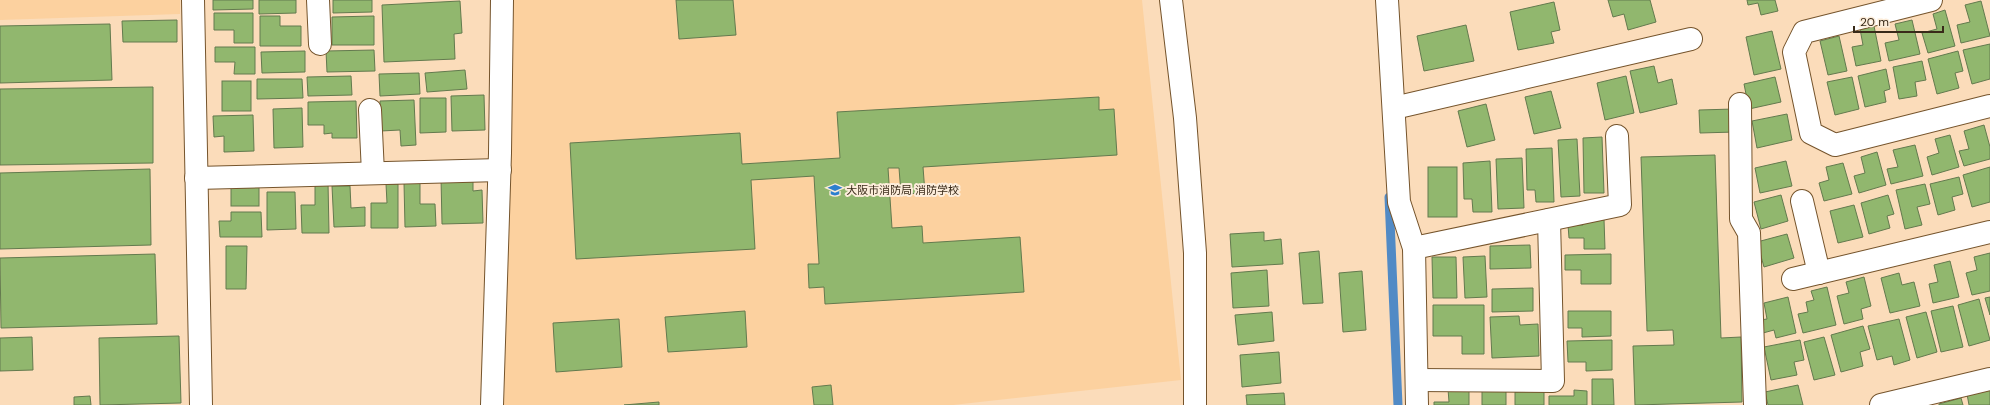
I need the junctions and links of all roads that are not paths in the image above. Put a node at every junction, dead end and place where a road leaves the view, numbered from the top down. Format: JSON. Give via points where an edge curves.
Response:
{"nodes":[{"id":1,"x":193,"y":0,"type":"edge"},
{"id":2,"x":318,"y":0,"type":"edge"},
{"id":3,"x":502,"y":0,"type":"edge"},
{"id":4,"x":1171,"y":0,"type":"edge"},
{"id":5,"x":1387,"y":0,"type":"edge"},
{"id":6,"x":1931,"y":0,"type":"edge"},
{"id":7,"x":1691,"y":39,"type":"dead end"},
{"id":8,"x":320,"y":44,"type":"dead end"},
{"id":9,"x":1740,"y":104,"type":"dead end"},
{"id":10,"x":1990,"y":106,"type":"edge"},
{"id":11,"x":1394,"y":108,"type":"junction"},
{"id":12,"x":370,"y":110,"type":"dead end"},
{"id":13,"x":1618,"y":136,"type":"dead end"},
{"id":14,"x":500,"y":170,"type":"junction"},
{"id":15,"x":373,"y":173,"type":"junction"},
{"id":16,"x":196,"y":178,"type":"junction"},
{"id":17,"x":1802,"y":201,"type":"dead end"},
{"id":18,"x":1549,"y":220,"type":"junction"},
{"id":19,"x":1990,"y":232,"type":"edge"},
{"id":20,"x":1414,"y":248,"type":"junction"},
{"id":21,"x":1819,"y":273,"type":"junction"},
{"id":22,"x":1793,"y":279,"type":"dead end"},
{"id":23,"x":1990,"y":379,"type":"edge"},
{"id":24,"x":1417,"y":380,"type":"junction"},
{"id":25,"x":201,"y":405,"type":"edge"},
{"id":26,"x":492,"y":405,"type":"edge"},
{"id":27,"x":1196,"y":405,"type":"edge"},
{"id":28,"x":1417,"y":405,"type":"edge"},
{"id":29,"x":1755,"y":405,"type":"edge"},
{"id":30,"x":1881,"y":405,"type":"edge"}],
"edges":[{"from":1,"to":16,"type":"street"},
{"from":2,"to":8,"type":"street"},
{"from":3,"to":14,"type":"street"},
{"from":4,"to":27,"type":"street","via":[[1186,118],[1195,252]]},
{"from":5,"to":11,"type":"street"},
{"from":6,"to":10,"type":"street","via":[[1804,32],[1794,52],[1810,133],[1835,145]]},
{"from":7,"to":11,"type":"street"},
{"from":9,"to":29,"type":"street","via":[[1741,219],[1750,233]]},
{"from":11,"to":20,"type":"street","via":[[1399,202]]},
{"from":12,"to":15,"type":"street"},
{"from":13,"to":18,"type":"street","via":[[1620,205]]},
{"from":14,"to":15,"type":"street"},
{"from":14,"to":26,"type":"street"},
{"from":15,"to":16,"type":"street"},
{"from":16,"to":25,"type":"street"},
{"from":17,"to":21,"type":"street"},
{"from":18,"to":20,"type":"street"},
{"from":18,"to":24,"type":"street","via":[[1553,381]]},
{"from":19,"to":21,"type":"street"},
{"from":20,"to":24,"type":"street"},
{"from":21,"to":22,"type":"street"},
{"from":23,"to":30,"type":"street"},
{"from":24,"to":28,"type":"street"}]}
